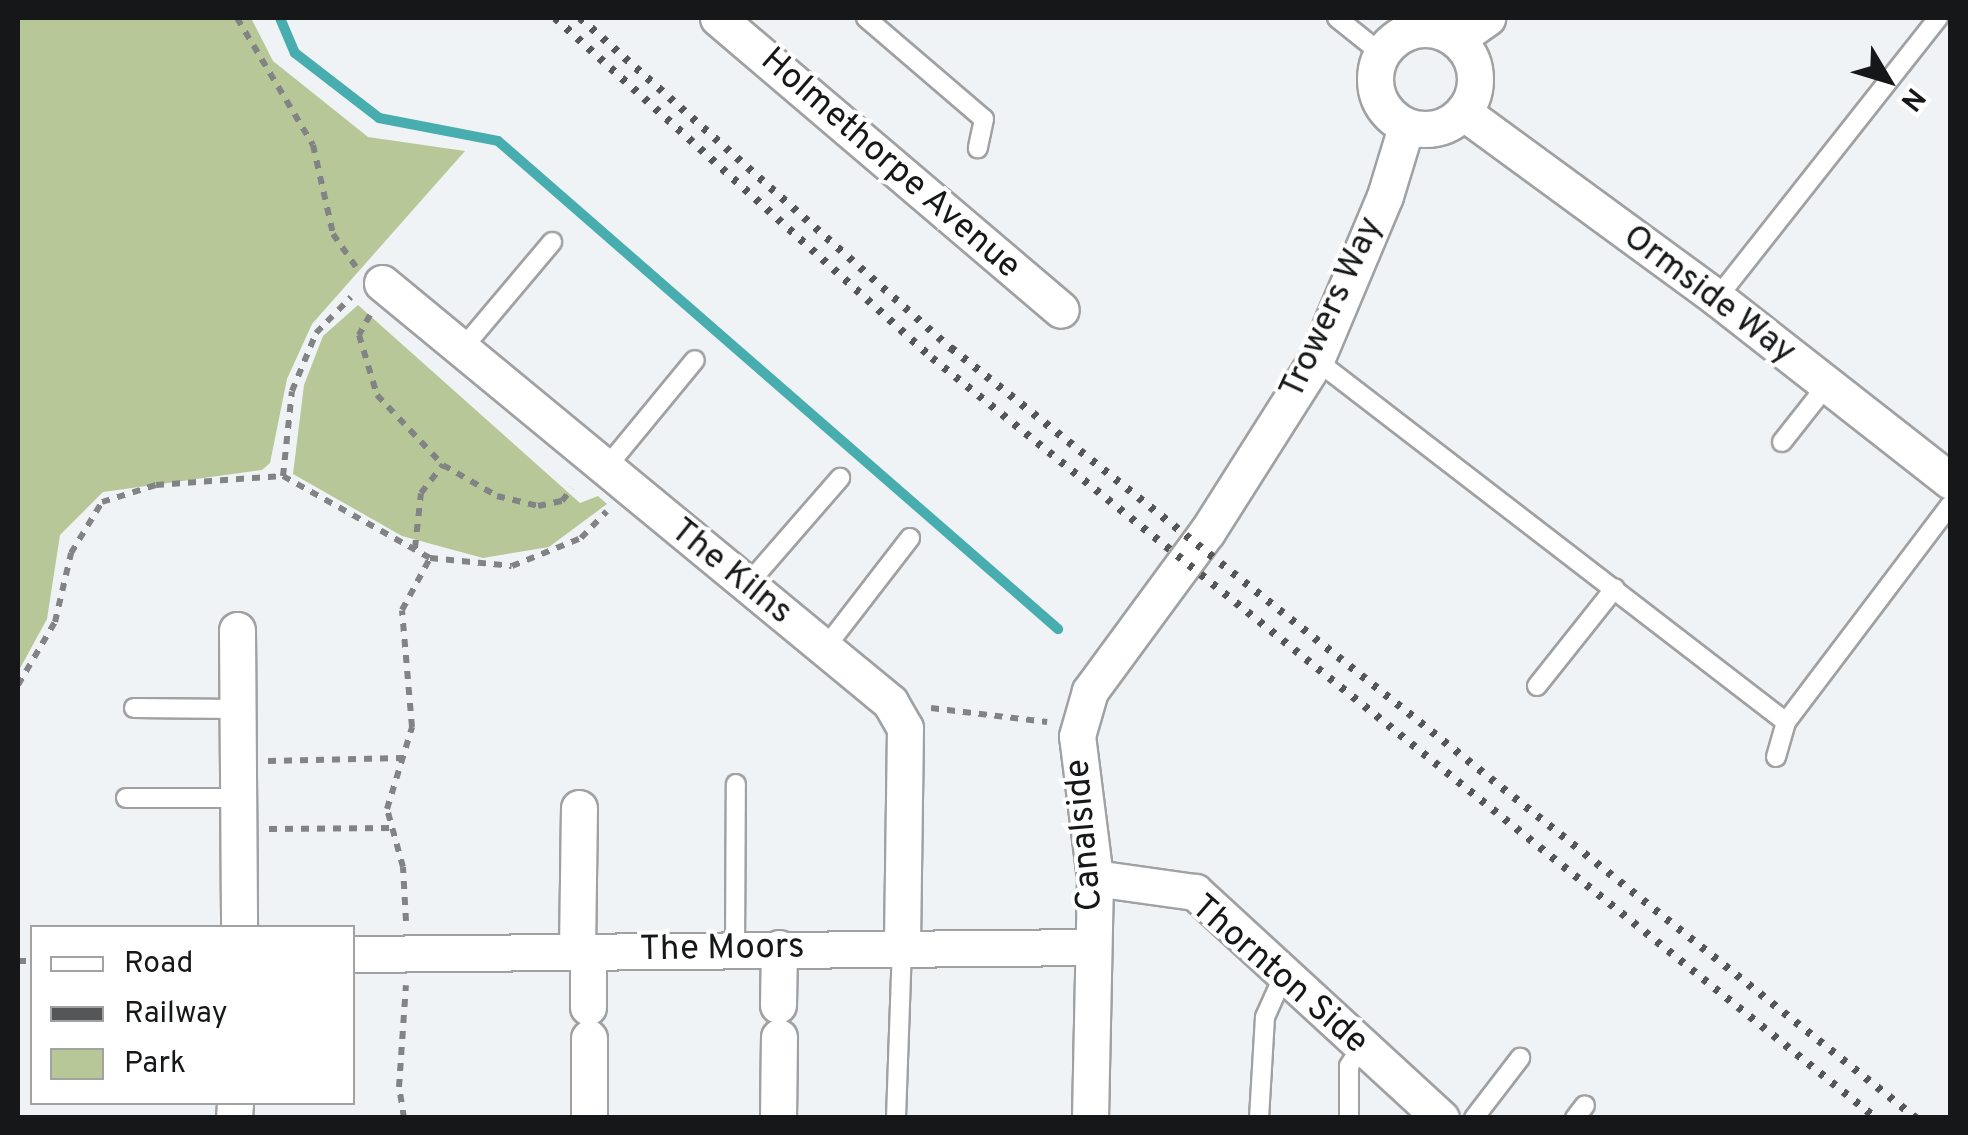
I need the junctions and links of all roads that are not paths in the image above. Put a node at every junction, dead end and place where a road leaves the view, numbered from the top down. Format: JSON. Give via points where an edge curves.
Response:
{"nodes":[{"id":1,"x":718,"y":18,"type":"edge"},
{"id":2,"x":866,"y":18,"type":"edge"},
{"id":3,"x":1337,"y":18,"type":"edge"},
{"id":4,"x":1487,"y":18,"type":"edge"},
{"id":5,"x":1938,"y":18,"type":"edge"},
{"id":6,"x":1457,"y":39,"type":"junction"},
{"id":7,"x":1382,"y":54,"type":"junction"},
{"id":8,"x":1464,"y":112,"type":"junction"},
{"id":9,"x":1406,"y":126,"type":"junction"},
{"id":10,"x":978,"y":148,"type":"dead end"},
{"id":11,"x":552,"y":242,"type":"dead end"},
{"id":12,"x":373,"y":292,"type":"road end"},
{"id":13,"x":1717,"y":298,"type":"junction"},
{"id":14,"x":1061,"y":310,"type":"dead end"},
{"id":15,"x":462,"y":349,"type":"junction"},
{"id":16,"x":695,"y":360,"type":"dead end"},
{"id":17,"x":1316,"y":360,"type":"junction"},
{"id":18,"x":1827,"y":385,"type":"junction"},
{"id":19,"x":1782,"y":442,"type":"dead end"},
{"id":20,"x":840,"y":478,"type":"dead end"},
{"id":21,"x":617,"y":479,"type":"junction"},
{"id":22,"x":1950,"y":481,"type":"edge"},
{"id":23,"x":1950,"y":505,"type":"edge"},
{"id":24,"x":1207,"y":532,"type":"joint"},
{"id":25,"x":910,"y":538,"type":"dead end"},
{"id":26,"x":747,"y":585,"type":"junction"},
{"id":27,"x":1615,"y":588,"type":"junction"},
{"id":28,"x":236,"y":630,"type":"dead end"},
{"id":29,"x":824,"y":648,"type":"junction"},
{"id":30,"x":1538,"y":686,"type":"dead end"},
{"id":31,"x":134,"y":708,"type":"dead end"},
{"id":32,"x":237,"y":709,"type":"junction"},
{"id":33,"x":1786,"y":722,"type":"junction"},
{"id":34,"x":1776,"y":757,"type":"dead end"},
{"id":35,"x":736,"y":784,"type":"dead end"},
{"id":36,"x":126,"y":798,"type":"dead end"},
{"id":37,"x":579,"y":808,"type":"dead end"},
{"id":38,"x":238,"y":814,"type":"junction"},
{"id":39,"x":1095,"y":878,"type":"junction"},
{"id":40,"x":239,"y":925,"type":"edge"},
{"id":41,"x":902,"y":946,"type":"junction"},
{"id":42,"x":1091,"y":947,"type":"junction"},
{"id":43,"x":735,"y":948,"type":"junction"},
{"id":44,"x":778,"y":948,"type":"junction"},
{"id":45,"x":582,"y":951,"type":"junction"},
{"id":46,"x":355,"y":954,"type":"edge"},
{"id":47,"x":1283,"y":977,"type":"junction"},
{"id":48,"x":1360,"y":1046,"type":"junction"},
{"id":49,"x":1520,"y":1058,"type":"dead end"},
{"id":50,"x":1425,"y":1112,"type":"edge"},
{"id":51,"x":589,"y":1118,"type":"edge"},
{"id":52,"x":778,"y":1118,"type":"edge"},
{"id":53,"x":896,"y":1118,"type":"edge"},
{"id":54,"x":1090,"y":1118,"type":"edge"},
{"id":55,"x":1259,"y":1118,"type":"edge"},
{"id":56,"x":1348,"y":1118,"type":"edge"},
{"id":57,"x":1474,"y":1118,"type":"edge"}],
"edges":[{"from":1,"to":14,"type":"street","name":"Holmethorpe Avenue"},
{"from":2,"to":10,"type":"lane","via":[[984,119]]},
{"from":3,"to":7,"type":"lane"},
{"from":4,"to":6,"type":"street"},
{"from":5,"to":13,"type":"lane"},
{"from":6,"to":7,"type":"street","via":[[1414,30]]},
{"from":6,"to":8,"type":"street","via":[[1475,66]]},
{"from":7,"to":9,"type":"street","via":[[1375,88],[1381,104]]},
{"from":8,"to":9,"type":"street","via":[[1443,127]]},
{"from":8,"to":13,"type":"street","name":"Ormside Way"},
{"from":9,"to":17,"type":"street","name":"Trowers Way","via":[[1385,196]]},
{"from":11,"to":15,"type":"lane"},
{"from":12,"to":15,"type":"street","name":"The Kilns"},
{"from":13,"to":18,"type":"street","name":"Ormside Way"},
{"from":15,"to":21,"type":"street","name":"The Kilns"},
{"from":16,"to":21,"type":"lane"},
{"from":17,"to":24,"type":"street","name":"Trowers Way"},
{"from":17,"to":27,"type":"lane"},
{"from":18,"to":19,"type":"lane"},
{"from":18,"to":22,"type":"street","name":"Ormside Way"},
{"from":20,"to":26,"type":"lane"},
{"from":21,"to":26,"type":"street","name":"The Kilns"},
{"from":23,"to":33,"type":"lane"},
{"from":24,"to":39,"type":"street","name":"Canalside","via":[[1090,692],[1076,736]]},
{"from":25,"to":29,"type":"lane"},
{"from":26,"to":29,"type":"street","name":"The Kilns"},
{"from":27,"to":30,"type":"lane"},
{"from":27,"to":33,"type":"lane"},
{"from":28,"to":32,"type":"street"},
{"from":29,"to":41,"type":"street","name":"The Kilns","via":[[890,702],[905,728]]},
{"from":31,"to":32,"type":"lane"},
{"from":32,"to":38,"type":"street"},
{"from":33,"to":34,"type":"lane"},
{"from":35,"to":43,"type":"lane"},
{"from":36,"to":38,"type":"lane"},
{"from":37,"to":45,"type":"street"},
{"from":38,"to":40,"type":"street"},
{"from":39,"to":42,"type":"street","name":"Canalside"},
{"from":39,"to":47,"type":"street","name":"Thornton Side","via":[[1195,892]]},
{"from":41,"to":42,"type":"street","name":"The Moors"},
{"from":41,"to":44,"type":"street","name":"The Moors"},
{"from":41,"to":53,"type":"lane"},
{"from":42,"to":54,"type":"street","name":"Canalside"},
{"from":43,"to":44,"type":"street","name":"The Moors"},
{"from":43,"to":45,"type":"street","name":"The Moors"},
{"from":44,"to":52,"type":"street"},
{"from":45,"to":46,"type":"street","name":"The Moors"},
{"from":45,"to":51,"type":"street"},
{"from":47,"to":48,"type":"street","name":"Thornton Side"},
{"from":47,"to":55,"type":"lane","via":[[1265,1018]]},
{"from":48,"to":50,"type":"street","name":"Thornton Side"},
{"from":48,"to":56,"type":"lane","via":[[1349,1066]]},
{"from":49,"to":57,"type":"lane"}]}
